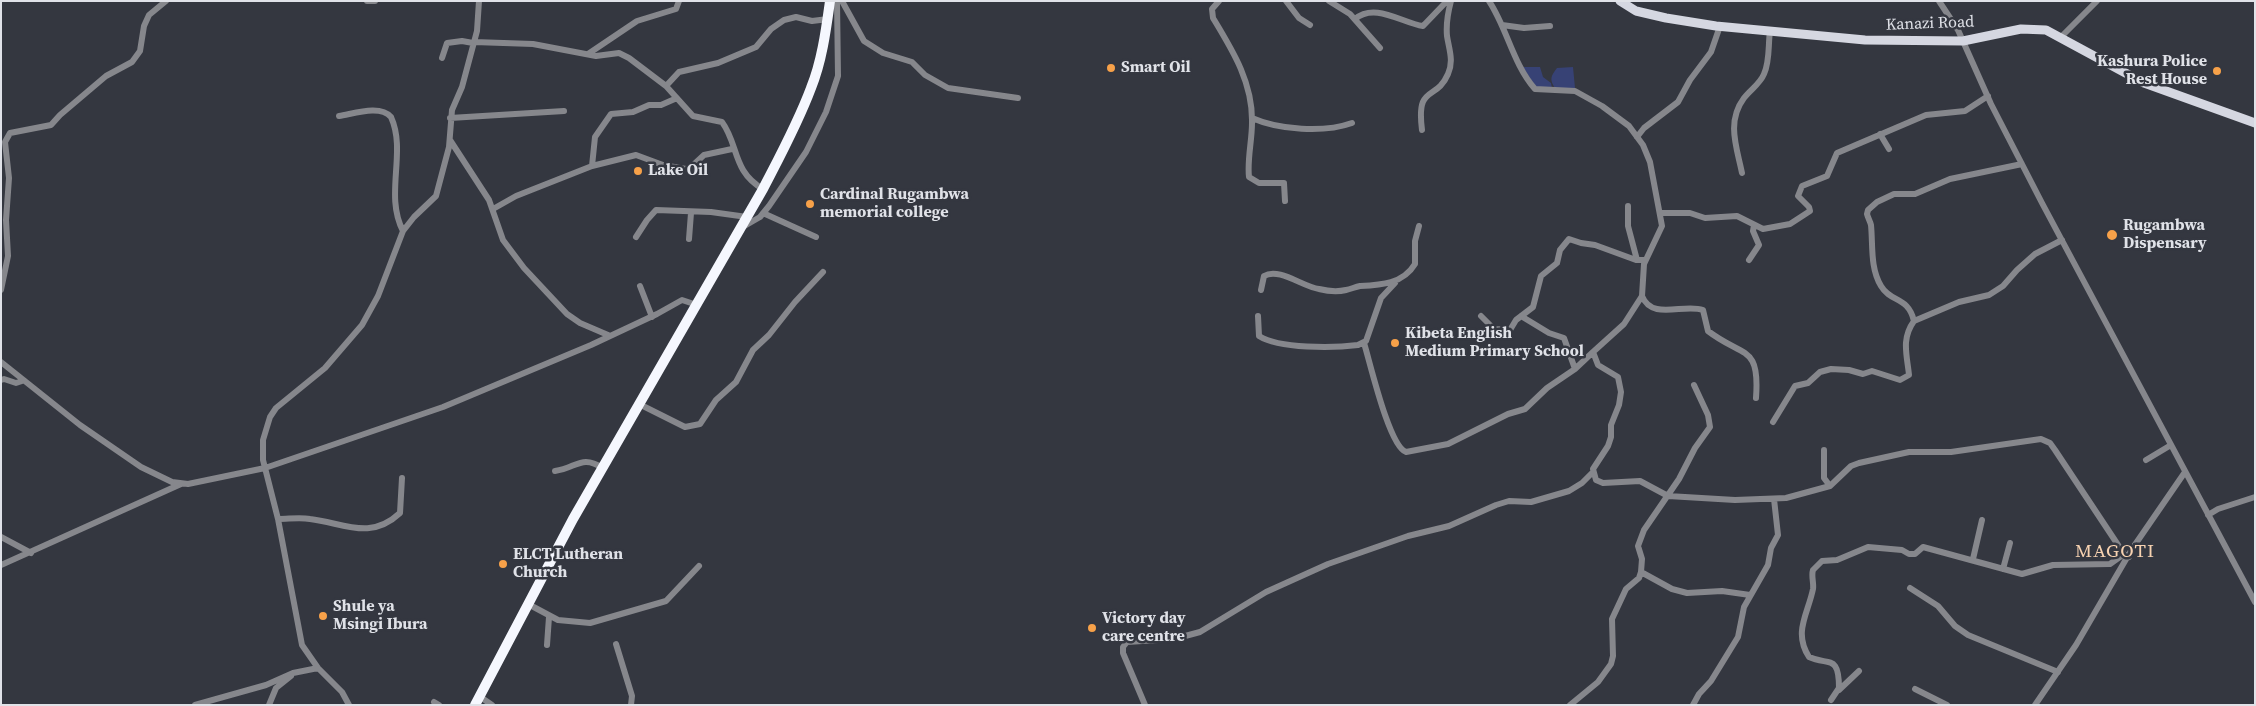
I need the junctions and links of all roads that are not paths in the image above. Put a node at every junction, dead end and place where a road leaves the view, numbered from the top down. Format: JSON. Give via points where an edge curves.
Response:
{"nodes":[{"id":1,"x":166,"y":1,"type":"edge"},
{"id":2,"x":367,"y":1,"type":"edge"},
{"id":3,"x":375,"y":1,"type":"edge"},
{"id":4,"x":479,"y":1,"type":"edge"},
{"id":5,"x":679,"y":1,"type":"edge"},
{"id":6,"x":830,"y":1,"type":"edge"},
{"id":7,"x":837,"y":1,"type":"edge"},
{"id":8,"x":842,"y":1,"type":"edge"},
{"id":9,"x":1219,"y":1,"type":"edge"},
{"id":10,"x":1286,"y":1,"type":"edge"},
{"id":11,"x":1329,"y":1,"type":"edge"},
{"id":12,"x":1447,"y":1,"type":"edge"},
{"id":13,"x":1451,"y":1,"type":"edge"},
{"id":14,"x":1489,"y":1,"type":"edge"},
{"id":15,"x":1620,"y":1,"type":"edge"},
{"id":16,"x":1939,"y":1,"type":"edge"},
{"id":17,"x":2097,"y":1,"type":"edge"},
{"id":18,"x":828,"y":19,"type":"junction"},
{"id":19,"x":1355,"y":19,"type":"junction"},
{"id":20,"x":1310,"y":25,"type":"dead end"},
{"id":21,"x":1502,"y":25,"type":"junction"},
{"id":22,"x":1550,"y":26,"type":"dead end"},
{"id":23,"x":1720,"y":26,"type":"junction"},
{"id":24,"x":1770,"y":31,"type":"junction"},
{"id":25,"x":2061,"y":37,"type":"junction"},
{"id":26,"x":1963,"y":41,"type":"junction"},
{"id":27,"x":473,"y":42,"type":"junction"},
{"id":28,"x":1380,"y":48,"type":"dead end"},
{"id":29,"x":587,"y":55,"type":"junction"},
{"id":30,"x":442,"y":58,"type":"dead end"},
{"id":31,"x":666,"y":86,"type":"junction"},
{"id":32,"x":1988,"y":96,"type":"junction"},
{"id":33,"x":677,"y":98,"type":"junction"},
{"id":34,"x":1018,"y":98,"type":"dead end"},
{"id":35,"x":564,"y":111,"type":"dead end"},
{"id":36,"x":339,"y":116,"type":"dead end"},
{"id":37,"x":450,"y":118,"type":"junction"},
{"id":38,"x":1252,"y":118,"type":"junction"},
{"id":39,"x":1352,"y":123,"type":"dead end"},
{"id":40,"x":2255,"y":123,"type":"edge"},
{"id":41,"x":1422,"y":130,"type":"dead end"},
{"id":42,"x":1880,"y":134,"type":"junction"},
{"id":43,"x":1637,"y":137,"type":"junction"},
{"id":44,"x":449,"y":139,"type":"junction"},
{"id":45,"x":732,"y":149,"type":"junction"},
{"id":46,"x":1889,"y":150,"type":"dead end"},
{"id":47,"x":2022,"y":164,"type":"junction"},
{"id":48,"x":592,"y":166,"type":"junction"},
{"id":49,"x":1742,"y":173,"type":"dead end"},
{"id":50,"x":763,"y":189,"type":"junction"},
{"id":51,"x":1285,"y":201,"type":"dead end"},
{"id":52,"x":1628,"y":206,"type":"dead end"},
{"id":53,"x":493,"y":209,"type":"junction"},
{"id":54,"x":691,"y":213,"type":"junction"},
{"id":55,"x":763,"y":213,"type":"junction"},
{"id":56,"x":1660,"y":213,"type":"junction"},
{"id":57,"x":747,"y":217,"type":"junction"},
{"id":58,"x":1754,"y":225,"type":"junction"},
{"id":59,"x":1419,"y":226,"type":"dead end"},
{"id":60,"x":740,"y":229,"type":"junction"},
{"id":61,"x":403,"y":231,"type":"junction"},
{"id":62,"x":636,"y":237,"type":"dead end"},
{"id":63,"x":816,"y":237,"type":"dead end"},
{"id":64,"x":689,"y":239,"type":"dead end"},
{"id":65,"x":2062,"y":240,"type":"junction"},
{"id":66,"x":1638,"y":260,"type":"junction"},
{"id":67,"x":1645,"y":260,"type":"junction"},
{"id":68,"x":1749,"y":260,"type":"dead end"},
{"id":69,"x":823,"y":272,"type":"dead end"},
{"id":70,"x":1397,"y":281,"type":"junction"},
{"id":71,"x":640,"y":286,"type":"dead end"},
{"id":72,"x":1,"y":290,"type":"edge"},
{"id":73,"x":1261,"y":290,"type":"dead end"},
{"id":74,"x":1642,"y":296,"type":"junction"},
{"id":75,"x":697,"y":305,"type":"junction"},
{"id":76,"x":1258,"y":316,"type":"dead end"},
{"id":77,"x":1481,"y":316,"type":"dead end"},
{"id":78,"x":1521,"y":316,"type":"junction"},
{"id":79,"x":652,"y":317,"type":"junction"},
{"id":80,"x":1914,"y":321,"type":"junction"},
{"id":81,"x":608,"y":335,"type":"junction"},
{"id":82,"x":1364,"y":343,"type":"junction"},
{"id":83,"x":1593,"y":352,"type":"junction"},
{"id":84,"x":1,"y":362,"type":"edge"},
{"id":85,"x":1575,"y":369,"type":"junction"},
{"id":86,"x":1,"y":380,"type":"edge"},
{"id":87,"x":22,"y":381,"type":"junction"},
{"id":88,"x":1694,"y":385,"type":"dead end"},
{"id":89,"x":1756,"y":398,"type":"dead end"},
{"id":90,"x":639,"y":404,"type":"junction"},
{"id":91,"x":1773,"y":422,"type":"dead end"},
{"id":92,"x":2171,"y":445,"type":"junction"},
{"id":93,"x":1824,"y":450,"type":"dead end"},
{"id":94,"x":2146,"y":460,"type":"dead end"},
{"id":95,"x":265,"y":468,"type":"junction"},
{"id":96,"x":603,"y":468,"type":"junction"},
{"id":97,"x":555,"y":471,"type":"dead end"},
{"id":98,"x":1593,"y":472,"type":"junction"},
{"id":99,"x":2185,"y":472,"type":"junction"},
{"id":100,"x":402,"y":478,"type":"dead end"},
{"id":101,"x":181,"y":484,"type":"junction"},
{"id":102,"x":1830,"y":486,"type":"junction"},
{"id":103,"x":1668,"y":496,"type":"junction"},
{"id":104,"x":2255,"y":497,"type":"edge"},
{"id":105,"x":1774,"y":499,"type":"junction"},
{"id":106,"x":2208,"y":515,"type":"junction"},
{"id":107,"x":278,"y":520,"type":"junction"},
{"id":108,"x":1982,"y":520,"type":"dead end"},
{"id":109,"x":1,"y":537,"type":"edge"},
{"id":110,"x":2010,"y":544,"type":"dead end"},
{"id":111,"x":31,"y":553,"type":"junction"},
{"id":112,"x":2126,"y":555,"type":"junction"},
{"id":113,"x":1973,"y":559,"type":"junction"},
{"id":114,"x":1,"y":565,"type":"edge"},
{"id":115,"x":699,"y":566,"type":"dead end"},
{"id":116,"x":2003,"y":569,"type":"junction"},
{"id":117,"x":1641,"y":572,"type":"junction"},
{"id":118,"x":1910,"y":588,"type":"dead end"},
{"id":119,"x":1750,"y":595,"type":"junction"},
{"id":120,"x":2255,"y":602,"type":"edge"},
{"id":121,"x":528,"y":604,"type":"junction"},
{"id":122,"x":549,"y":617,"type":"junction"},
{"id":123,"x":616,"y":644,"type":"dead end"},
{"id":124,"x":547,"y":645,"type":"dead end"},
{"id":125,"x":318,"y":668,"type":"junction"},
{"id":126,"x":1859,"y":671,"type":"dead end"},
{"id":127,"x":2058,"y":672,"type":"junction"},
{"id":128,"x":293,"y":673,"type":"junction"},
{"id":129,"x":1915,"y":689,"type":"dead end"},
{"id":130,"x":1838,"y":691,"type":"junction"},
{"id":131,"x":477,"y":700,"type":"edge"},
{"id":132,"x":1831,"y":700,"type":"dead end"},
{"id":133,"x":195,"y":705,"type":"edge"},
{"id":134,"x":269,"y":705,"type":"edge"},
{"id":135,"x":349,"y":705,"type":"edge"},
{"id":136,"x":492,"y":705,"type":"edge"},
{"id":137,"x":632,"y":705,"type":"edge"},
{"id":138,"x":1144,"y":705,"type":"edge"},
{"id":139,"x":1570,"y":705,"type":"edge"},
{"id":140,"x":1693,"y":705,"type":"edge"},
{"id":141,"x":1947,"y":705,"type":"edge"},
{"id":142,"x":2035,"y":705,"type":"edge"}],
"edges":[{"from":1,"to":72,"type":"street","via":[[149,14],[140,51],[132,62],[106,76],[51,125],[10,133],[5,142],[9,178],[8,256]]},
{"from":2,"to":3,"type":"street"},
{"from":4,"to":27,"type":"street"},
{"from":5,"to":29,"type":"street","via":[[676,9],[637,21]]},
{"from":6,"to":18,"type":"highway"},
{"from":7,"to":55,"type":"street","via":[[839,59],[834,92],[806,152]]},
{"from":8,"to":34,"type":"street","via":[[864,41],[883,53],[912,62],[924,76],[948,88]]},
{"from":9,"to":38,"type":"street","via":[[1212,9],[1213,18],[1248,86]]},
{"from":10,"to":20,"type":"street"},
{"from":11,"to":19,"type":"street"},
{"from":12,"to":19,"type":"street","via":[[1423,26],[1373,13]]},
{"from":13,"to":41,"type":"street","via":[[1447,26],[1451,54],[1448,75],[1424,98],[1420,113]]},
{"from":14,"to":21,"type":"street"},
{"from":15,"to":23,"type":"main road","name":"Kanazi Road","via":[[1636,11]]},
{"from":16,"to":26,"type":"street"},
{"from":17,"to":25,"type":"street"},
{"from":18,"to":31,"type":"street","via":[[812,21],[796,17],[784,20],[771,29],[756,47],[718,64],[679,72]]},
{"from":18,"to":50,"type":"highway","via":[[812,88]]},
{"from":19,"to":28,"type":"street"},
{"from":21,"to":22,"type":"street","via":[[1524,28]]},
{"from":21,"to":43,"type":"street","via":[[1517,60],[1535,89],[1583,94],[1629,126]]},
{"from":23,"to":24,"type":"main road","name":"Kanazi Road"},
{"from":23,"to":43,"type":"street","via":[[1711,52],[1678,102]]},
{"from":24,"to":26,"type":"main road","name":"Kanazi Road","via":[[1885,41]]},
{"from":24,"to":49,"type":"street","via":[[1765,73],[1744,98],[1733,128]]},
{"from":25,"to":26,"type":"main road","name":"Kanazi Road","via":[[2046,30],[2021,29]]},
{"from":25,"to":40,"type":"main road","name":"Kanazi Road","via":[[2144,83]]},
{"from":26,"to":32,"type":"street"},
{"from":27,"to":29,"type":"street","via":[[533,44]]},
{"from":27,"to":30,"type":"street","via":[[447,43]]},
{"from":27,"to":37,"type":"street","via":[[462,87]]},
{"from":29,"to":31,"type":"street","via":[[619,53]]},
{"from":31,"to":33,"type":"street"},
{"from":32,"to":42,"type":"street","via":[[1965,111],[1928,114]]},
{"from":32,"to":47,"type":"street"},
{"from":33,"to":45,"type":"street","via":[[693,116],[722,122]]},
{"from":33,"to":48,"type":"street","via":[[633,112],[611,114],[595,137]]},
{"from":35,"to":37,"type":"street"},
{"from":36,"to":61,"type":"street","via":[[382,111],[391,117],[396,153],[395,210]]},
{"from":37,"to":44,"type":"street"},
{"from":38,"to":39,"type":"street","via":[[1288,128],[1329,129]]},
{"from":38,"to":51,"type":"street","via":[[1249,178],[1259,183],[1284,183]]},
{"from":42,"to":46,"type":"street"},
{"from":42,"to":58,"type":"street","via":[[1838,152],[1827,176],[1802,186],[1798,196],[1809,207],[1809,214],[1782,226],[1763,229]]},
{"from":43,"to":56,"type":"street","via":[[1648,157]]},
{"from":44,"to":53,"type":"street"},
{"from":44,"to":61,"type":"street","via":[[436,196]]},
{"from":45,"to":48,"type":"street","via":[[704,155],[690,168],[663,165],[636,155]]},
{"from":45,"to":50,"type":"street","via":[[750,180]]},
{"from":47,"to":65,"type":"street"},
{"from":47,"to":80,"type":"street","via":[[1950,179],[1915,194],[1894,194],[1868,210],[1873,262],[1879,282],[1882,289],[1907,304]]},
{"from":48,"to":53,"type":"street","via":[[516,196]]},
{"from":50,"to":57,"type":"highway"},
{"from":52,"to":66,"type":"street","via":[[1628,226]]},
{"from":53,"to":81,"type":"street","via":[[503,240],[539,286],[575,320]]},
{"from":54,"to":57,"type":"street"},
{"from":54,"to":62,"type":"street","via":[[656,210]]},
{"from":54,"to":64,"type":"street"},
{"from":55,"to":60,"type":"street"},
{"from":55,"to":63,"type":"street"},
{"from":56,"to":58,"type":"street","via":[[1690,213],[1704,218],[1737,216]]},
{"from":56,"to":67,"type":"street","via":[[1662,226]]},
{"from":57,"to":60,"type":"highway"},
{"from":58,"to":68,"type":"street","via":[[1759,245]]},
{"from":59,"to":70,"type":"street","via":[[1414,241],[1417,265]]},
{"from":60,"to":75,"type":"highway"},
{"from":61,"to":95,"type":"street","via":[[378,296],[362,325],[326,368],[276,408],[270,417],[262,447]]},
{"from":65,"to":80,"type":"street","via":[[2035,254],[2003,286],[1989,295],[1959,302]]},
{"from":65,"to":92,"type":"street"},
{"from":66,"to":67,"type":"street"},
{"from":66,"to":78,"type":"street","via":[[1570,239],[1560,250],[1557,263],[1541,276],[1533,307]]},
{"from":67,"to":74,"type":"street"},
{"from":69,"to":90,"type":"street","via":[[752,350],[736,382],[716,400],[700,424],[685,427]]},
{"from":70,"to":73,"type":"street","via":[[1336,291],[1311,288],[1284,275],[1268,274],[1264,276]]},
{"from":70,"to":82,"type":"street","via":[[1383,296]]},
{"from":71,"to":79,"type":"street"},
{"from":74,"to":83,"type":"street","via":[[1624,324]]},
{"from":74,"to":89,"type":"street","via":[[1652,308],[1703,309],[1708,331],[1740,350],[1754,363]]},
{"from":75,"to":79,"type":"street","via":[[682,300]]},
{"from":75,"to":90,"type":"highway"},
{"from":76,"to":82,"type":"street","via":[[1259,336],[1270,340],[1321,346]]},
{"from":77,"to":78,"type":"street","via":[[1494,329],[1506,331]]},
{"from":78,"to":85,"type":"street","via":[[1564,338]]},
{"from":79,"to":81,"type":"street"},
{"from":80,"to":91,"type":"street","via":[[1905,341],[1907,378],[1900,380],[1872,372],[1863,374],[1826,369],[1808,383],[1795,386]]},
{"from":81,"to":95,"type":"street","via":[[443,407]]},
{"from":82,"to":85,"type":"street","via":[[1380,403],[1403,452],[1445,445],[1508,414],[1526,409],[1533,399]]},
{"from":83,"to":85,"type":"street"},
{"from":83,"to":98,"type":"street","via":[[1598,365],[1618,377],[1621,386],[1610,442]]},
{"from":84,"to":87,"type":"street"},
{"from":86,"to":87,"type":"street"},
{"from":87,"to":101,"type":"street","via":[[141,467]]},
{"from":88,"to":103,"type":"street","via":[[1710,424]]},
{"from":90,"to":96,"type":"highway"},
{"from":92,"to":94,"type":"street"},
{"from":92,"to":99,"type":"street"},
{"from":93,"to":102,"type":"street","via":[[1824,478]]},
{"from":95,"to":101,"type":"street"},
{"from":95,"to":107,"type":"street"},
{"from":96,"to":97,"type":"street","via":[[583,461]]},
{"from":96,"to":121,"type":"highway"},
{"from":98,"to":103,"type":"street","via":[[1599,482],[1640,481]]},
{"from":98,"to":138,"type":"street","via":[[1569,491],[1530,502],[1509,501],[1449,526],[1408,536],[1328,564],[1266,592],[1200,632],[1174,639],[1128,642],[1123,653]]},
{"from":99,"to":106,"type":"street"},
{"from":99,"to":112,"type":"street"},
{"from":100,"to":107,"type":"street","via":[[400,513],[372,528],[362,530],[309,518]]},
{"from":101,"to":111,"type":"street"},
{"from":102,"to":105,"type":"street","via":[[1800,496]]},
{"from":102,"to":112,"type":"street","via":[[1856,464],[1909,452],[1958,452],[2041,439],[2050,443]]},
{"from":103,"to":105,"type":"street"},
{"from":103,"to":117,"type":"street","via":[[1644,530],[1638,546]]},
{"from":104,"to":106,"type":"street"},
{"from":105,"to":119,"type":"street","via":[[1778,536],[1771,548],[1768,565]]},
{"from":106,"to":120,"type":"street"},
{"from":107,"to":125,"type":"street","via":[[300,638],[304,650]]},
{"from":108,"to":113,"type":"street"},
{"from":109,"to":111,"type":"street"},
{"from":110,"to":116,"type":"street"},
{"from":111,"to":114,"type":"street"},
{"from":112,"to":116,"type":"street","via":[[2106,565],[2053,565],[2026,574]]},
{"from":112,"to":127,"type":"street"},
{"from":113,"to":116,"type":"street"},
{"from":113,"to":130,"type":"street","via":[[1923,547],[1915,554],[1909,554],[1872,546],[1815,566],[1813,589],[1801,635],[1810,657],[1830,661],[1834,665],[1839,680]]},
{"from":115,"to":122,"type":"street","via":[[666,601],[590,623]]},
{"from":117,"to":119,"type":"street","via":[[1672,589],[1688,593],[1722,590]]},
{"from":117,"to":139,"type":"street","via":[[1626,589],[1614,612],[1610,627],[1611,664],[1598,682]]},
{"from":118,"to":127,"type":"street","via":[[1938,606],[1955,626],[1968,634]]},
{"from":119,"to":140,"type":"street","via":[[1742,612],[1738,637]]},
{"from":121,"to":122,"type":"street"},
{"from":121,"to":131,"type":"highway"},
{"from":122,"to":124,"type":"street"},
{"from":123,"to":137,"type":"street"},
{"from":125,"to":128,"type":"street"},
{"from":125,"to":135,"type":"street","via":[[338,687]]},
{"from":126,"to":130,"type":"street"},
{"from":127,"to":142,"type":"street"},
{"from":128,"to":133,"type":"street","via":[[266,685]]},
{"from":128,"to":134,"type":"street","via":[[276,688]]},
{"from":129,"to":141,"type":"street"},
{"from":130,"to":132,"type":"street"},
{"from":131,"to":136,"type":"street"}]}
